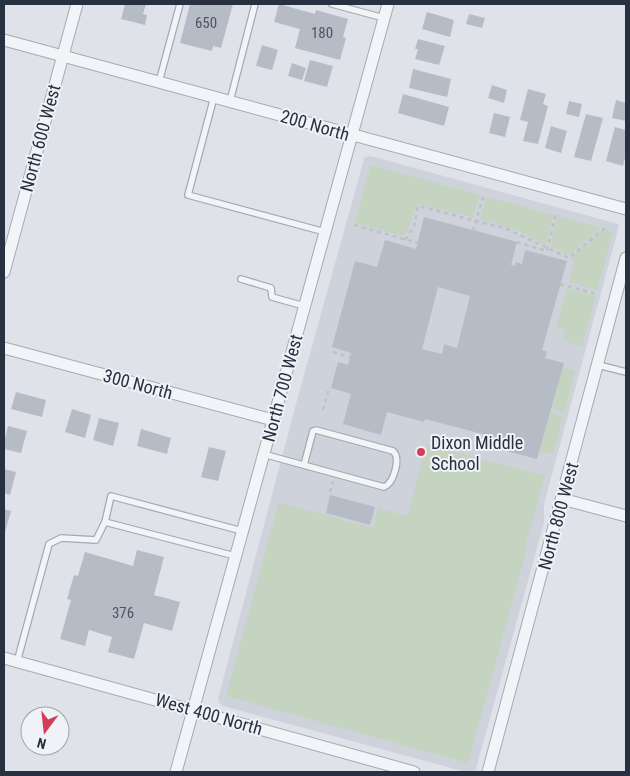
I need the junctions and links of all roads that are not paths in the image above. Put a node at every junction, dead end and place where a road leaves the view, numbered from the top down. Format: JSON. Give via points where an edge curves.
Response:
{"nodes":[{"id":1,"x":77,"y":4,"type":"edge"},
{"id":2,"x":180,"y":4,"type":"edge"},
{"id":3,"x":255,"y":4,"type":"edge"},
{"id":4,"x":332,"y":4,"type":"edge"},
{"id":5,"x":388,"y":4,"type":"edge"},
{"id":6,"x":384,"y":18,"type":"junction"},
{"id":7,"x":4,"y":40,"type":"edge"},
{"id":8,"x":63,"y":56,"type":"junction"},
{"id":9,"x":159,"y":82,"type":"junction"},
{"id":10,"x":214,"y":97,"type":"junction"},
{"id":11,"x":230,"y":102,"type":"junction"},
{"id":12,"x":352,"y":135,"type":"junction"},
{"id":13,"x":626,"y":209,"type":"edge"},
{"id":14,"x":324,"y":232,"type":"junction"},
{"id":15,"x":626,"y":258,"type":"edge"},
{"id":16,"x":4,"y":272,"type":"edge"},
{"id":17,"x":241,"y":279,"type":"dead end"},
{"id":18,"x":304,"y":306,"type":"junction"},
{"id":19,"x":4,"y":348,"type":"edge"},
{"id":20,"x":598,"y":365,"type":"junction"},
{"id":21,"x":626,"y":372,"type":"edge"},
{"id":22,"x":273,"y":420,"type":"junction"},
{"id":23,"x":263,"y":454,"type":"junction"},
{"id":24,"x":304,"y":465,"type":"junction"},
{"id":25,"x":562,"y":499,"type":"junction"},
{"id":26,"x":626,"y":516,"type":"edge"},
{"id":27,"x":105,"y":522,"type":"junction"},
{"id":28,"x":242,"y":531,"type":"junction"},
{"id":29,"x":235,"y":556,"type":"junction"},
{"id":30,"x":4,"y":658,"type":"edge"},
{"id":31,"x":17,"y":662,"type":"junction"},
{"id":32,"x":193,"y":710,"type":"junction"},
{"id":33,"x":176,"y":772,"type":"edge"},
{"id":34,"x":414,"y":772,"type":"edge"},
{"id":35,"x":488,"y":772,"type":"edge"}],
"edges":[{"from":1,"to":8,"type":"street","name":"North 600 West"},
{"from":2,"to":9,"type":"lane"},
{"from":3,"to":11,"type":"lane"},
{"from":4,"to":6,"type":"lane"},
{"from":5,"to":6,"type":"street","name":"North 700 West"},
{"from":6,"to":12,"type":"street","name":"North 700 West"},
{"from":7,"to":8,"type":"street","name":"200 North"},
{"from":8,"to":9,"type":"street","name":"200 North"},
{"from":8,"to":16,"type":"street","name":"North 600 West"},
{"from":9,"to":10,"type":"street","name":"200 North"},
{"from":10,"to":11,"type":"street","name":"200 North"},
{"from":10,"to":14,"type":"lane","via":[[188,195]]},
{"from":11,"to":12,"type":"street","name":"200 North"},
{"from":12,"to":13,"type":"street","name":"200 North"},
{"from":12,"to":14,"type":"street","name":"North 700 West"},
{"from":14,"to":18,"type":"street","name":"North 700 West"},
{"from":15,"to":20,"type":"street","name":"North 800 West"},
{"from":17,"to":18,"type":"lane","via":[[271,288],[272,298]]},
{"from":18,"to":22,"type":"street","name":"North 700 West"},
{"from":19,"to":22,"type":"street","name":"300 North"},
{"from":20,"to":21,"type":"lane"},
{"from":20,"to":25,"type":"street","name":"North 800 West"},
{"from":22,"to":23,"type":"street","name":"North 700 West"},
{"from":23,"to":24,"type":"lane"},
{"from":23,"to":28,"type":"street","name":"North 700 West"},
{"from":24,"to":24,"type":"lane","via":[[384,487],[391,482],[398,459],[393,451],[316,430],[313,431]]},
{"from":25,"to":26,"type":"street"},
{"from":25,"to":35,"type":"street","name":"North 800 West"},
{"from":27,"to":28,"type":"lane","via":[[112,496]]},
{"from":27,"to":29,"type":"lane"},
{"from":27,"to":31,"type":"lane","via":[[96,540],[61,538],[49,544]]},
{"from":28,"to":29,"type":"street","name":"North 700 West"},
{"from":29,"to":32,"type":"street","name":"North 700 West"},
{"from":30,"to":31,"type":"street","name":"West 400 North"},
{"from":31,"to":32,"type":"street","name":"West 400 North"},
{"from":32,"to":33,"type":"street","name":"North 700 West"},
{"from":32,"to":34,"type":"street","name":"West 400 North"}]}
